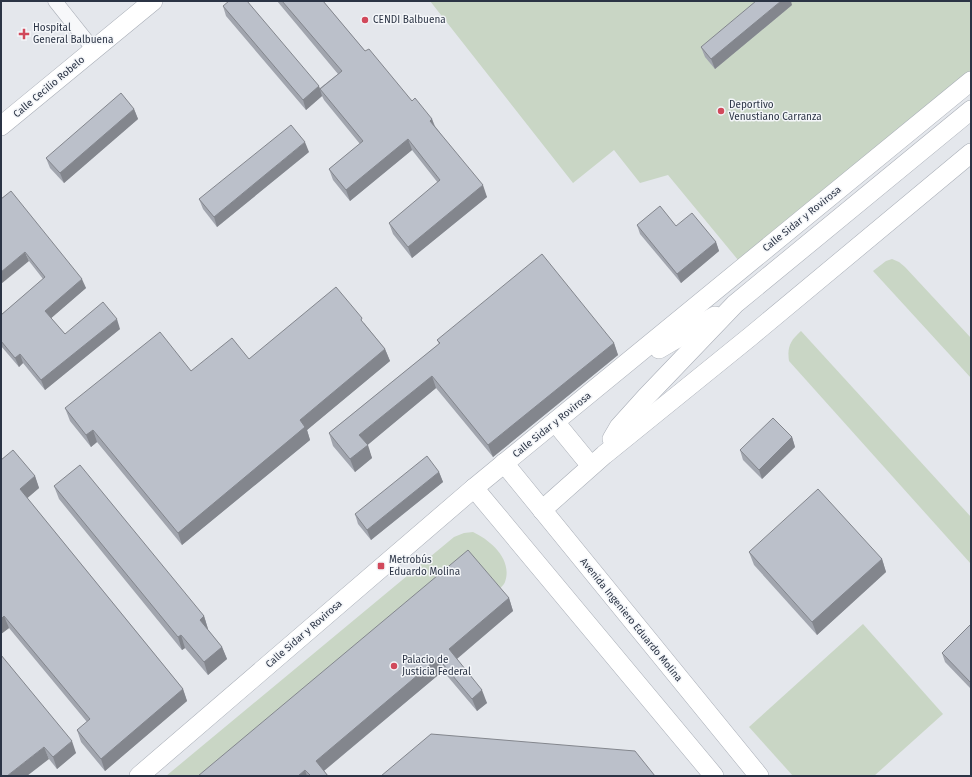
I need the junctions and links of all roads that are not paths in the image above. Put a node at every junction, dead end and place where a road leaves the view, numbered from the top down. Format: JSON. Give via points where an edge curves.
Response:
{"nodes":[{"id":1,"x":55,"y":1,"type":"edge"},
{"id":2,"x":153,"y":1,"type":"edge"},
{"id":3,"x":94,"y":50,"type":"junction"},
{"id":4,"x":971,"y":81,"type":"edge"},
{"id":5,"x":971,"y":110,"type":"edge"},
{"id":6,"x":1,"y":126,"type":"edge"},
{"id":7,"x":971,"y":153,"type":"edge"},
{"id":8,"x":735,"y":304,"type":"junction"},
{"id":9,"x":605,"y":381,"type":"junction"},
{"id":10,"x":555,"y":422,"type":"junction"},
{"id":11,"x":598,"y":460,"type":"junction"},
{"id":12,"x":504,"y":463,"type":"junction"},
{"id":13,"x":474,"y":488,"type":"junction"},
{"id":14,"x":542,"y":510,"type":"junction"},
{"id":15,"x":138,"y":776,"type":"edge"},
{"id":16,"x":714,"y":776,"type":"edge"},
{"id":17,"x":759,"y":776,"type":"edge"}],
"edges":[{"from":1,"to":3,"type":"street"},
{"from":2,"to":3,"type":"street","name":"Calle Cecilio Robelo"},
{"from":3,"to":6,"type":"street","name":"Calle Cecilio Robelo"},
{"from":4,"to":9,"type":"street","name":"Calle Sidar y Rovirosa"},
{"from":5,"to":8,"type":"street"},
{"from":7,"to":11,"type":"street"},
{"from":8,"to":9,"type":"street"},
{"from":8,"to":11,"type":"street","via":[[619,427]]},
{"from":9,"to":10,"type":"street","name":"Calle Sidar y Rovirosa"},
{"from":10,"to":11,"type":"street"},
{"from":10,"to":12,"type":"street","name":"Calle Sidar y Rovirosa"},
{"from":11,"to":14,"type":"street"},
{"from":12,"to":13,"type":"street","name":"Calle Sidar y Rovirosa"},
{"from":12,"to":14,"type":"street","name":"Avenida Ingeniero Eduardo Molina"},
{"from":13,"to":15,"type":"street","name":"Calle Sidar y Rovirosa"},
{"from":13,"to":16,"type":"street"},
{"from":14,"to":17,"type":"street","name":"Avenida Ingeniero Eduardo Molina"}]}
